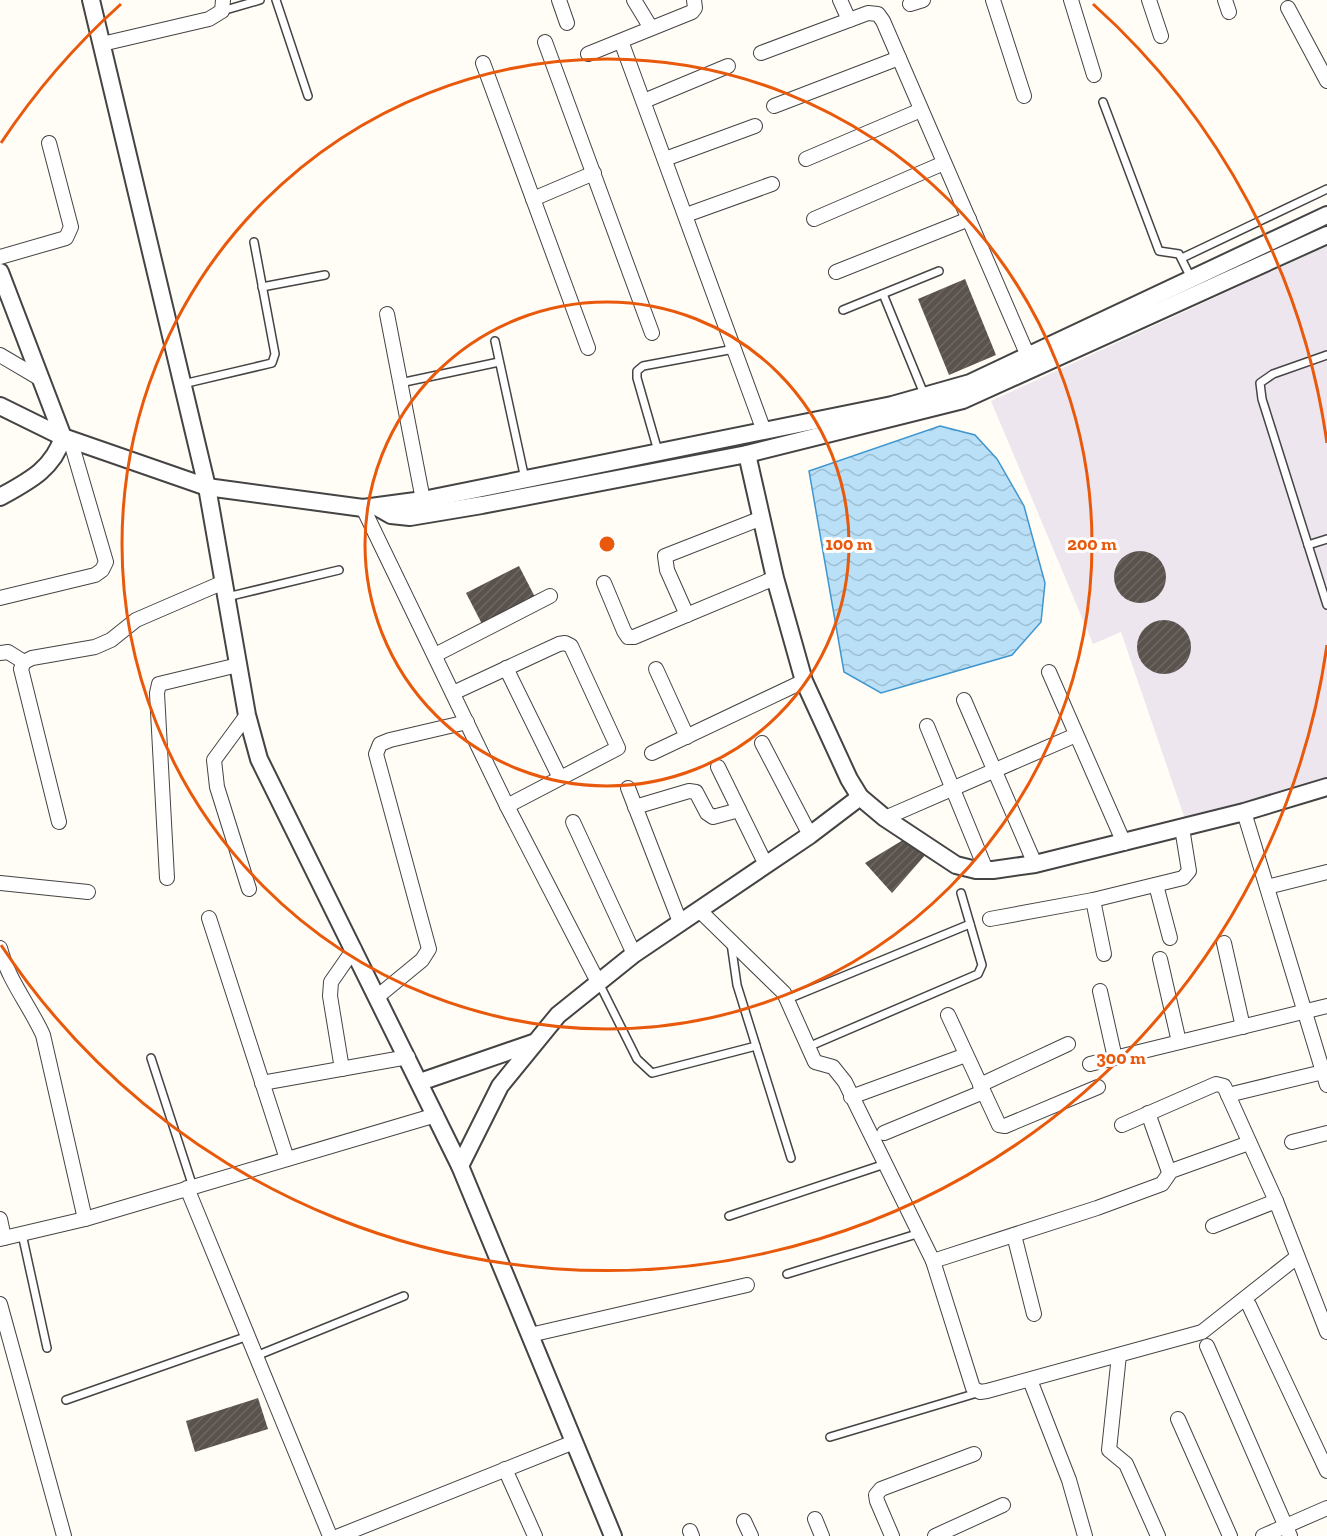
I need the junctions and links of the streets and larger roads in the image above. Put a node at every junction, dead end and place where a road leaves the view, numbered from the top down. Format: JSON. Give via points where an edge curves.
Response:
{"nodes":[{"id":1,"x":91,"y":0,"type":"edge"},
{"id":2,"x":559,"y":0,"type":"edge"},
{"id":3,"x":634,"y":0,"type":"edge"},
{"id":4,"x":694,"y":0,"type":"edge"},
{"id":5,"x":840,"y":0,"type":"edge"},
{"id":6,"x":993,"y":0,"type":"edge"},
{"id":7,"x":1071,"y":0,"type":"edge"},
{"id":8,"x":1149,"y":0,"type":"edge"},
{"id":9,"x":222,"y":6,"type":"edge"},
{"id":10,"x":1288,"y":8,"type":"dead end"},
{"id":11,"x":849,"y":20,"type":"junction"},
{"id":12,"x":567,"y":23,"type":"dead end"},
{"id":13,"x":651,"y":28,"type":"junction"},
{"id":14,"x":1161,"y":36,"type":"dead end"},
{"id":15,"x":621,"y":41,"type":"junction"},
{"id":16,"x":545,"y":42,"type":"dead end"},
{"id":17,"x":102,"y":44,"type":"junction"},
{"id":18,"x":761,"y":53,"type":"dead end"},
{"id":19,"x":588,"y":54,"type":"dead end"},
{"id":20,"x":899,"y":58,"type":"junction"},
{"id":21,"x":483,"y":63,"type":"dead end"},
{"id":22,"x":728,"y":66,"type":"dead end"},
{"id":23,"x":1094,"y":75,"type":"dead end"},
{"id":24,"x":1327,"y":81,"type":"edge"},
{"id":25,"x":1024,"y":96,"type":"dead end"},
{"id":26,"x":644,"y":101,"type":"junction"},
{"id":27,"x":774,"y":106,"type":"dead end"},
{"id":28,"x":921,"y":110,"type":"junction"},
{"id":29,"x":755,"y":126,"type":"dead end"},
{"id":30,"x":50,"y":143,"type":"dead end"},
{"id":31,"x":665,"y":159,"type":"junction"},
{"id":32,"x":806,"y":159,"type":"dead end"},
{"id":33,"x":944,"y":163,"type":"junction"},
{"id":34,"x":595,"y":176,"type":"junction"},
{"id":35,"x":772,"y":184,"type":"dead end"},
{"id":36,"x":533,"y":199,"type":"junction"},
{"id":37,"x":686,"y":215,"type":"junction"},
{"id":38,"x":1327,"y":215,"type":"edge"},
{"id":39,"x":814,"y":219,"type":"dead end"},
{"id":40,"x":969,"y":219,"type":"junction"},
{"id":41,"x":1327,"y":234,"type":"edge"},
{"id":42,"x":0,"y":257,"type":"edge"},
{"id":43,"x":0,"y":272,"type":"edge"},
{"id":44,"x":836,"y":272,"type":"dead end"},
{"id":45,"x":387,"y":314,"type":"dead end"},
{"id":46,"x":652,"y":333,"type":"dead end"},
{"id":47,"x":588,"y":348,"type":"dead end"},
{"id":48,"x":0,"y":356,"type":"edge"},
{"id":49,"x":1028,"y":356,"type":"junction"},
{"id":50,"x":39,"y":378,"type":"junction"},
{"id":51,"x":0,"y":406,"type":"edge"},
{"id":52,"x":764,"y":431,"type":"junction"},
{"id":53,"x":67,"y":438,"type":"junction"},
{"id":54,"x":747,"y":454,"type":"junction"},
{"id":55,"x":207,"y":486,"type":"junction"},
{"id":56,"x":0,"y":497,"type":"edge"},
{"id":57,"x":423,"y":500,"type":"junction"},
{"id":58,"x":370,"y":507,"type":"junction"},
{"id":59,"x":762,"y":518,"type":"junction"},
{"id":60,"x":775,"y":578,"type":"junction"},
{"id":61,"x":604,"y":583,"type":"dead end"},
{"id":62,"x":225,"y":590,"type":"junction"},
{"id":63,"x":550,"y":596,"type":"dead end"},
{"id":64,"x":0,"y":598,"type":"edge"},
{"id":65,"x":687,"y":615,"type":"junction"},
{"id":66,"x":0,"y":653,"type":"edge"},
{"id":67,"x":435,"y":656,"type":"junction"},
{"id":68,"x":24,"y":662,"type":"junction"},
{"id":69,"x":238,"y":665,"type":"junction"},
{"id":70,"x":506,"y":668,"type":"junction"},
{"id":71,"x":656,"y":669,"type":"dead end"},
{"id":72,"x":1049,"y":672,"type":"dead end"},
{"id":73,"x":804,"y":681,"type":"junction"},
{"id":74,"x":453,"y":693,"type":"junction"},
{"id":75,"x":964,"y":700,"type":"dead end"},
{"id":76,"x":247,"y":714,"type":"junction"},
{"id":77,"x":467,"y":722,"type":"junction"},
{"id":78,"x":927,"y":726,"type":"dead end"},
{"id":79,"x":1076,"y":735,"type":"junction"},
{"id":80,"x":687,"y":737,"type":"junction"},
{"id":81,"x":762,"y":743,"type":"dead end"},
{"id":82,"x":652,"y":753,"type":"dead end"},
{"id":83,"x":718,"y":767,"type":"dead end"},
{"id":84,"x":996,"y":770,"type":"junction"},
{"id":85,"x":560,"y":778,"type":"junction"},
{"id":86,"x":1327,"y":787,"type":"edge"},
{"id":87,"x":628,"y":788,"type":"dead end"},
{"id":88,"x":952,"y":789,"type":"junction"},
{"id":89,"x":861,"y":797,"type":"junction"},
{"id":90,"x":507,"y":806,"type":"junction"},
{"id":91,"x":635,"y":807,"type":"junction"},
{"id":92,"x":739,"y":810,"type":"junction"},
{"id":93,"x":1244,"y":812,"type":"junction"},
{"id":94,"x":885,"y":818,"type":"junction"},
{"id":95,"x":59,"y":822,"type":"dead end"},
{"id":96,"x":573,"y":822,"type":"dead end"},
{"id":97,"x":1182,"y":828,"type":"junction"},
{"id":98,"x":810,"y":835,"type":"junction"},
{"id":99,"x":1124,"y":843,"type":"junction"},
{"id":100,"x":1035,"y":864,"type":"junction"},
{"id":101,"x":766,"y":865,"type":"junction"},
{"id":102,"x":986,"y":870,"type":"junction"},
{"id":103,"x":1327,"y":872,"type":"edge"},
{"id":104,"x":167,"y":878,"type":"dead end"},
{"id":105,"x":0,"y":883,"type":"edge"},
{"id":106,"x":1155,"y":885,"type":"junction"},
{"id":107,"x":1267,"y":887,"type":"junction"},
{"id":108,"x":249,"y":889,"type":"dead end"},
{"id":109,"x":88,"y":892,"type":"dead end"},
{"id":110,"x":1093,"y":900,"type":"junction"},
{"id":111,"x":699,"y":910,"type":"junction"},
{"id":112,"x":209,"y":918,"type":"dead end"},
{"id":113,"x":990,"y":919,"type":"dead end"},
{"id":114,"x":680,"y":922,"type":"junction"},
{"id":115,"x":1170,"y":938,"type":"dead end"},
{"id":116,"x":1224,"y":943,"type":"dead end"},
{"id":117,"x":0,"y":948,"type":"edge"},
{"id":118,"x":354,"y":949,"type":"junction"},
{"id":119,"x":634,"y":954,"type":"junction"},
{"id":120,"x":1104,"y":954,"type":"dead end"},
{"id":121,"x":1160,"y":959,"type":"dead end"},
{"id":122,"x":598,"y":982,"type":"junction"},
{"id":123,"x":1100,"y":991,"type":"dead end"},
{"id":124,"x":377,"y":996,"type":"junction"},
{"id":125,"x":1327,"y":1006,"type":"edge"},
{"id":126,"x":1304,"y":1012,"type":"junction"},
{"id":127,"x":948,"y":1015,"type":"dead end"},
{"id":128,"x":1243,"y":1027,"type":"junction"},
{"id":129,"x":1179,"y":1042,"type":"junction"},
{"id":130,"x":533,"y":1043,"type":"junction"},
{"id":131,"x":1068,"y":1044,"type":"dead end"},
{"id":132,"x":966,"y":1055,"type":"junction"},
{"id":133,"x":408,"y":1058,"type":"junction"},
{"id":134,"x":1115,"y":1058,"type":"junction"},
{"id":135,"x":1090,"y":1064,"type":"dead end"},
{"id":136,"x":342,"y":1069,"type":"junction"},
{"id":137,"x":1326,"y":1076,"type":"edge"},
{"id":138,"x":420,"y":1082,"type":"junction"},
{"id":139,"x":262,"y":1083,"type":"junction"},
{"id":140,"x":1098,"y":1087,"type":"dead end"},
{"id":141,"x":981,"y":1089,"type":"junction"},
{"id":142,"x":1228,"y":1095,"type":"junction"},
{"id":143,"x":851,"y":1096,"type":"junction"},
{"id":144,"x":1148,"y":1113,"type":"junction"},
{"id":145,"x":436,"y":1115,"type":"junction"},
{"id":146,"x":1122,"y":1125,"type":"dead end"},
{"id":147,"x":884,"y":1133,"type":"dead end"},
{"id":148,"x":1327,"y":1133,"type":"edge"},
{"id":149,"x":1292,"y":1142,"type":"dead end"},
{"id":150,"x":1249,"y":1143,"type":"junction"},
{"id":151,"x":287,"y":1159,"type":"junction"},
{"id":152,"x":460,"y":1166,"type":"junction"},
{"id":153,"x":1169,"y":1172,"type":"junction"},
{"id":154,"x":190,"y":1188,"type":"junction"},
{"id":155,"x":1276,"y":1201,"type":"junction"},
{"id":156,"x":0,"y":1218,"type":"edge"},
{"id":157,"x":85,"y":1219,"type":"junction"},
{"id":158,"x":1213,"y":1226,"type":"dead end"},
{"id":159,"x":1014,"y":1235,"type":"junction"},
{"id":160,"x":2,"y":1239,"type":"edge"},
{"id":161,"x":1297,"y":1257,"type":"junction"},
{"id":162,"x":933,"y":1261,"type":"junction"},
{"id":163,"x":747,"y":1285,"type":"dead end"},
{"id":164,"x":0,"y":1304,"type":"edge"},
{"id":165,"x":1249,"y":1305,"type":"dead end"},
{"id":166,"x":1034,"y":1314,"type":"dead end"},
{"id":167,"x":1325,"y":1322,"type":"edge"},
{"id":168,"x":530,"y":1335,"type":"junction"},
{"id":169,"x":1207,"y":1346,"type":"dead end"},
{"id":170,"x":1119,"y":1355,"type":"junction"},
{"id":171,"x":1030,"y":1380,"type":"junction"},
{"id":172,"x":1178,"y":1419,"type":"dead end"},
{"id":173,"x":574,"y":1442,"type":"junction"},
{"id":174,"x":974,"y":1454,"type":"dead end"},
{"id":175,"x":505,"y":1469,"type":"junction"},
{"id":176,"x":1327,"y":1471,"type":"edge"},
{"id":177,"x":1003,"y":1505,"type":"dead end"},
{"id":178,"x":1327,"y":1508,"type":"edge"},
{"id":179,"x":815,"y":1520,"type":"dead end"},
{"id":180,"x":744,"y":1521,"type":"dead end"},
{"id":181,"x":1288,"y":1531,"type":"edge"},
{"id":182,"x":60,"y":1535,"type":"edge"},
{"id":183,"x":330,"y":1536,"type":"edge"},
{"id":184,"x":339,"y":1536,"type":"edge"},
{"id":185,"x":535,"y":1536,"type":"edge"},
{"id":186,"x":613,"y":1536,"type":"edge"},
{"id":187,"x":751,"y":1536,"type":"edge"},
{"id":188,"x":822,"y":1536,"type":"edge"},
{"id":189,"x":891,"y":1536,"type":"edge"},
{"id":190,"x":935,"y":1536,"type":"edge"},
{"id":191,"x":1085,"y":1536,"type":"edge"},
{"id":192,"x":1158,"y":1536,"type":"edge"},
{"id":193,"x":1230,"y":1536,"type":"edge"},
{"id":194,"x":1263,"y":1536,"type":"edge"}],
"edges":[{"from":1,"to":17,"type":"street"},
{"from":2,"to":12,"type":"street"},
{"from":3,"to":13,"type":"street"},
{"from":4,"to":13,"type":"street","via":[[692,12]]},
{"from":5,"to":11,"type":"street"},
{"from":6,"to":25,"type":"street"},
{"from":7,"to":23,"type":"street"},
{"from":8,"to":14,"type":"street"},
{"from":9,"to":17,"type":"street","via":[[209,19]]},
{"from":10,"to":24,"type":"street"},
{"from":11,"to":18,"type":"street"},
{"from":11,"to":20,"type":"street","via":[[868,13],[878,14]]},
{"from":13,"to":15,"type":"street"},
{"from":15,"to":19,"type":"street"},
{"from":15,"to":26,"type":"street"},
{"from":16,"to":34,"type":"street"},
{"from":17,"to":55,"type":"street"},
{"from":20,"to":27,"type":"street"},
{"from":20,"to":28,"type":"street"},
{"from":21,"to":36,"type":"street"},
{"from":22,"to":26,"type":"street"},
{"from":26,"to":31,"type":"street"},
{"from":28,"to":32,"type":"street"},
{"from":28,"to":33,"type":"street"},
{"from":29,"to":31,"type":"street"},
{"from":30,"to":42,"type":"street","via":[[70,234]]},
{"from":31,"to":37,"type":"street"},
{"from":33,"to":39,"type":"street"},
{"from":33,"to":40,"type":"street"},
{"from":34,"to":36,"type":"street"},
{"from":34,"to":46,"type":"street"},
{"from":35,"to":37,"type":"street"},
{"from":36,"to":47,"type":"street"},
{"from":37,"to":52,"type":"street"},
{"from":38,"to":49,"type":"street"},
{"from":40,"to":44,"type":"street"},
{"from":40,"to":49,"type":"street"},
{"from":41,"to":54,"type":"street","via":[[963,400]]},
{"from":43,"to":50,"type":"street"},
{"from":45,"to":57,"type":"street"},
{"from":48,"to":50,"type":"street"},
{"from":49,"to":52,"type":"street","via":[[970,383],[925,396]]},
{"from":50,"to":53,"type":"street"},
{"from":51,"to":53,"type":"street"},
{"from":52,"to":57,"type":"street"},
{"from":53,"to":55,"type":"street"},
{"from":53,"to":56,"type":"street","via":[[48,468]]},
{"from":53,"to":64,"type":"street","via":[[106,562],[95,575]]},
{"from":54,"to":58,"type":"street","via":[[410,517]]},
{"from":54,"to":59,"type":"street"},
{"from":55,"to":58,"type":"street"},
{"from":55,"to":62,"type":"street"},
{"from":57,"to":58,"type":"street"},
{"from":58,"to":67,"type":"street"},
{"from":59,"to":60,"type":"street"},
{"from":59,"to":65,"type":"street","via":[[665,556],[667,570]]},
{"from":60,"to":65,"type":"street"},
{"from":60,"to":73,"type":"street"},
{"from":61,"to":65,"type":"street","via":[[628,637]]},
{"from":62,"to":68,"type":"street","via":[[136,620],[103,643]]},
{"from":62,"to":69,"type":"street"},
{"from":63,"to":67,"type":"street"},
{"from":66,"to":68,"type":"street","via":[[8,652]]},
{"from":67,"to":74,"type":"street"},
{"from":68,"to":95,"type":"street","via":[[21,669]]},
{"from":69,"to":76,"type":"street"},
{"from":69,"to":104,"type":"street","via":[[159,684]]},
{"from":70,"to":74,"type":"street"},
{"from":70,"to":85,"type":"street"},
{"from":70,"to":85,"type":"street","via":[[559,644],[571,646],[618,748]]},
{"from":71,"to":80,"type":"street"},
{"from":72,"to":79,"type":"street"},
{"from":73,"to":80,"type":"street"},
{"from":73,"to":89,"type":"street"},
{"from":74,"to":77,"type":"street"},
{"from":75,"to":84,"type":"street"},
{"from":76,"to":108,"type":"street","via":[[214,760],[217,787]]},
{"from":76,"to":118,"type":"street","via":[[259,759]]},
{"from":77,"to":90,"type":"street"},
{"from":77,"to":124,"type":"street","via":[[380,744],[376,754],[429,949],[422,960]]},
{"from":78,"to":88,"type":"street"},
{"from":79,"to":84,"type":"street"},
{"from":79,"to":99,"type":"street"},
{"from":80,"to":82,"type":"street"},
{"from":81,"to":98,"type":"street"},
{"from":83,"to":92,"type":"street"},
{"from":84,"to":88,"type":"street"},
{"from":84,"to":100,"type":"street"},
{"from":85,"to":90,"type":"street"},
{"from":86,"to":93,"type":"street"},
{"from":87,"to":91,"type":"street"},
{"from":88,"to":94,"type":"street"},
{"from":88,"to":102,"type":"street"},
{"from":89,"to":94,"type":"street"},
{"from":89,"to":98,"type":"street"},
{"from":90,"to":122,"type":"street"},
{"from":91,"to":92,"type":"street","via":[[689,791],[696,792],[713,817]]},
{"from":91,"to":114,"type":"street"},
{"from":92,"to":101,"type":"street"},
{"from":93,"to":97,"type":"street"},
{"from":93,"to":107,"type":"street"},
{"from":94,"to":102,"type":"street","via":[[956,864]]},
{"from":96,"to":119,"type":"street"},
{"from":97,"to":99,"type":"street"},
{"from":97,"to":106,"type":"street","via":[[1188,874]]},
{"from":98,"to":101,"type":"street"},
{"from":99,"to":100,"type":"street"},
{"from":100,"to":102,"type":"street"},
{"from":101,"to":111,"type":"street"},
{"from":103,"to":107,"type":"street"},
{"from":105,"to":109,"type":"street"},
{"from":106,"to":110,"type":"street"},
{"from":106,"to":115,"type":"street"},
{"from":107,"to":126,"type":"street"},
{"from":110,"to":113,"type":"street"},
{"from":110,"to":120,"type":"street"},
{"from":111,"to":114,"type":"street"},
{"from":111,"to":143,"type":"street","via":[[775,983],[788,999],[815,1062],[839,1072]]},
{"from":112,"to":139,"type":"street"},
{"from":114,"to":119,"type":"street"},
{"from":116,"to":128,"type":"street"},
{"from":117,"to":157,"type":"street","via":[[14,984],[43,1035]]},
{"from":118,"to":124,"type":"street"},
{"from":118,"to":136,"type":"street","via":[[331,982]]},
{"from":119,"to":122,"type":"street"},
{"from":121,"to":129,"type":"street"},
{"from":122,"to":130,"type":"street","via":[[558,1015]]},
{"from":123,"to":134,"type":"street"},
{"from":124,"to":133,"type":"street"},
{"from":125,"to":126,"type":"street"},
{"from":126,"to":128,"type":"street"},
{"from":126,"to":137,"type":"street"},
{"from":127,"to":132,"type":"street"},
{"from":128,"to":129,"type":"street"},
{"from":129,"to":134,"type":"street"},
{"from":130,"to":138,"type":"street"},
{"from":130,"to":152,"type":"street","via":[[500,1086]]},
{"from":131,"to":141,"type":"street"},
{"from":132,"to":141,"type":"street"},
{"from":132,"to":143,"type":"street"},
{"from":133,"to":136,"type":"street"},
{"from":133,"to":138,"type":"street"},
{"from":134,"to":135,"type":"street"},
{"from":136,"to":139,"type":"street"},
{"from":137,"to":142,"type":"street"},
{"from":138,"to":145,"type":"street"},
{"from":139,"to":151,"type":"street"},
{"from":140,"to":141,"type":"street","via":[[1005,1126],[999,1125]]},
{"from":141,"to":147,"type":"street"},
{"from":142,"to":144,"type":"street","via":[[1222,1084],[1216,1084]]},
{"from":142,"to":150,"type":"street"},
{"from":143,"to":162,"type":"street"},
{"from":144,"to":146,"type":"street"},
{"from":144,"to":153,"type":"street"},
{"from":145,"to":151,"type":"street"},
{"from":145,"to":152,"type":"street"},
{"from":148,"to":149,"type":"street"},
{"from":150,"to":153,"type":"street"},
{"from":150,"to":155,"type":"street"},
{"from":151,"to":154,"type":"street"},
{"from":152,"to":168,"type":"street"},
{"from":153,"to":159,"type":"street","via":[[1162,1184]]},
{"from":154,"to":157,"type":"street"},
{"from":154,"to":183,"type":"street"},
{"from":155,"to":158,"type":"street"},
{"from":155,"to":161,"type":"street"},
{"from":156,"to":160,"type":"street"},
{"from":157,"to":160,"type":"street"},
{"from":159,"to":162,"type":"street"},
{"from":159,"to":166,"type":"street"},
{"from":161,"to":167,"type":"street"},
{"from":161,"to":170,"type":"street","via":[[1202,1332]]},
{"from":162,"to":171,"type":"street","via":[[969,1382],[980,1392]]},
{"from":163,"to":168,"type":"street"},
{"from":164,"to":182,"type":"street"},
{"from":165,"to":176,"type":"street"},
{"from":168,"to":173,"type":"street"},
{"from":169,"to":181,"type":"street"},
{"from":170,"to":171,"type":"street"},
{"from":170,"to":192,"type":"street","via":[[1109,1450],[1126,1464]]},
{"from":171,"to":191,"type":"street","via":[[1069,1480]]},
{"from":172,"to":193,"type":"street"},
{"from":173,"to":175,"type":"street"},
{"from":173,"to":186,"type":"street"},
{"from":174,"to":189,"type":"street","via":[[881,1489],[877,1501]]},
{"from":175,"to":184,"type":"street"},
{"from":175,"to":185,"type":"street"},
{"from":177,"to":190,"type":"street"},
{"from":178,"to":181,"type":"street"},
{"from":179,"to":188,"type":"street"},
{"from":180,"to":187,"type":"street"},
{"from":181,"to":194,"type":"street"}]}
